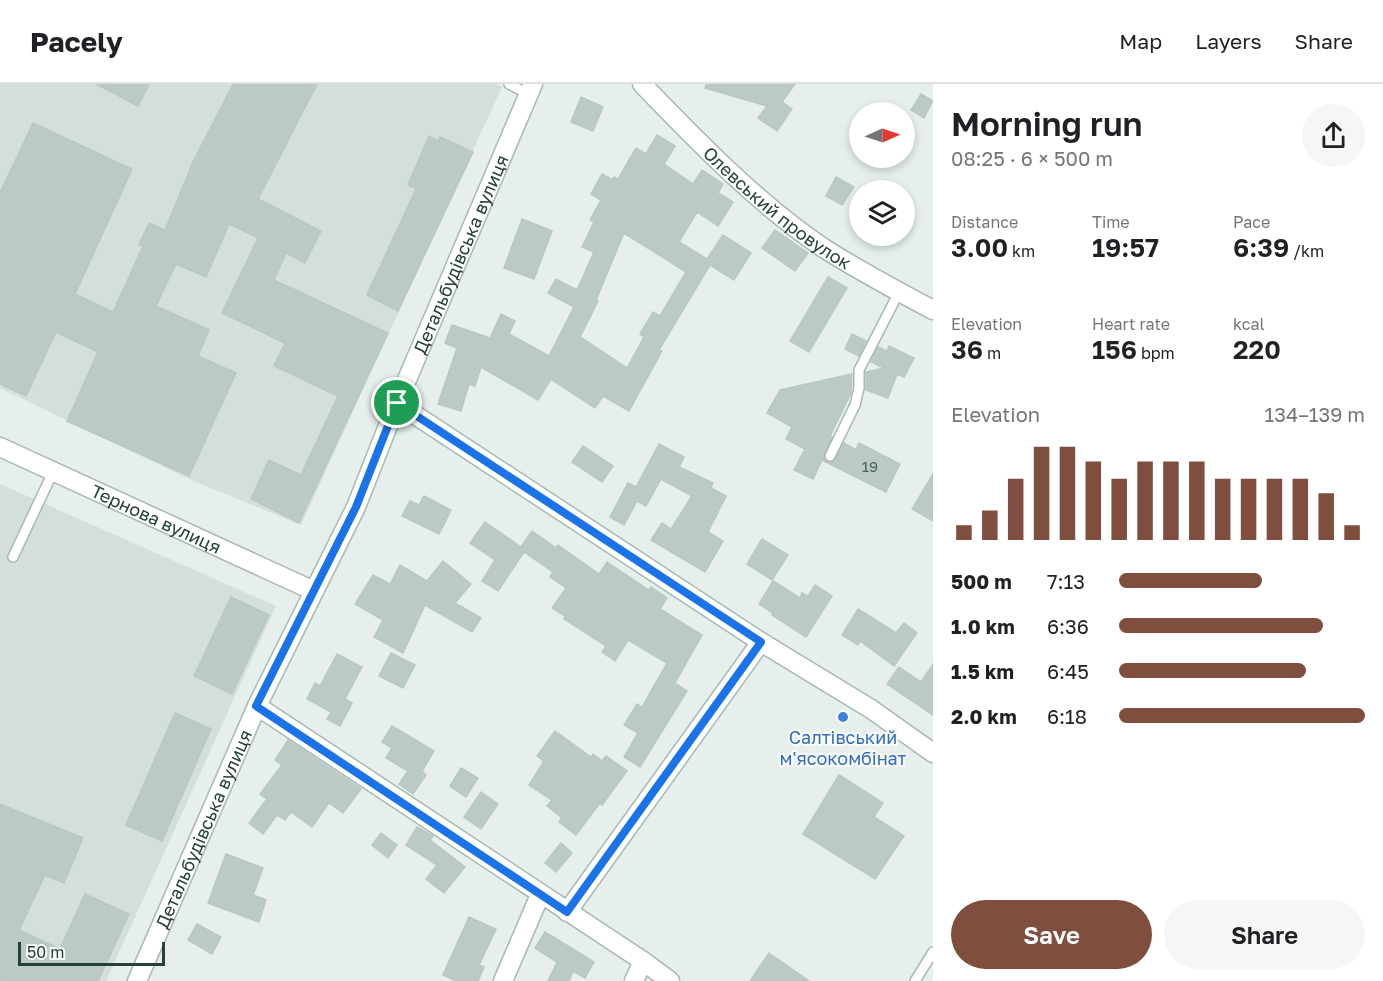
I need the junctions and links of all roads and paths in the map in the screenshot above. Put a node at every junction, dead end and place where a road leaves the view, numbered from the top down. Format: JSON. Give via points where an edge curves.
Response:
{"nodes":[{"id":1,"x":509,"y":84,"type":"edge"},
{"id":2,"x":642,"y":84,"type":"edge"},
{"id":3,"x":530,"y":89,"type":"edge"},
{"id":4,"x":899,"y":292,"type":"junction"},
{"id":5,"x":933,"y":310,"type":"edge"},
{"id":6,"x":397,"y":403,"type":"junction"},
{"id":7,"x":0,"y":447,"type":"edge"},
{"id":8,"x":830,"y":456,"type":"dead end"},
{"id":9,"x":53,"y":472,"type":"junction"},
{"id":10,"x":13,"y":557,"type":"dead end"},
{"id":11,"x":314,"y":591,"type":"junction"},
{"id":12,"x":761,"y":642,"type":"junction"},
{"id":13,"x":256,"y":706,"type":"junction"},
{"id":14,"x":933,"y":753,"type":"edge"},
{"id":15,"x":540,"y":894,"type":"junction"},
{"id":16,"x":567,"y":912,"type":"junction"},
{"id":17,"x":933,"y":952,"type":"edge"},
{"id":18,"x":644,"y":961,"type":"junction"},
{"id":19,"x":137,"y":981,"type":"edge"},
{"id":20,"x":503,"y":981,"type":"edge"},
{"id":21,"x":634,"y":981,"type":"edge"},
{"id":22,"x":670,"y":981,"type":"edge"},
{"id":23,"x":915,"y":981,"type":"edge"}],
"edges":[{"from":1,"to":3,"type":"lane"},
{"from":2,"to":4,"type":"street","name":"Олевський провулок","via":[[777,213],[825,249]]},
{"from":3,"to":6,"type":"street","name":"Детальбудівська вулиця"},
{"from":4,"to":5,"type":"street","name":"Олевський провулок"},
{"from":4,"to":8,"type":"lane","via":[[859,370],[855,405]]},
{"from":6,"to":11,"type":"street","name":"Детальбудівська вулиця","via":[[356,507]]},
{"from":6,"to":12,"type":"street"},
{"from":7,"to":9,"type":"street","name":"Тернова вулиця"},
{"from":9,"to":10,"type":"lane"},
{"from":9,"to":11,"type":"street","name":"Тернова вулиця"},
{"from":11,"to":13,"type":"street","name":"Детальбудівська вулиця"},
{"from":12,"to":14,"type":"street","via":[[871,709]]},
{"from":12,"to":16,"type":"street"},
{"from":13,"to":15,"type":"street"},
{"from":13,"to":19,"type":"street","name":"Детальбудівська вулиця"},
{"from":15,"to":16,"type":"street"},
{"from":15,"to":20,"type":"street"},
{"from":16,"to":18,"type":"street"},
{"from":17,"to":23,"type":"lane"},
{"from":18,"to":21,"type":"street"},
{"from":18,"to":22,"type":"street"}]}
